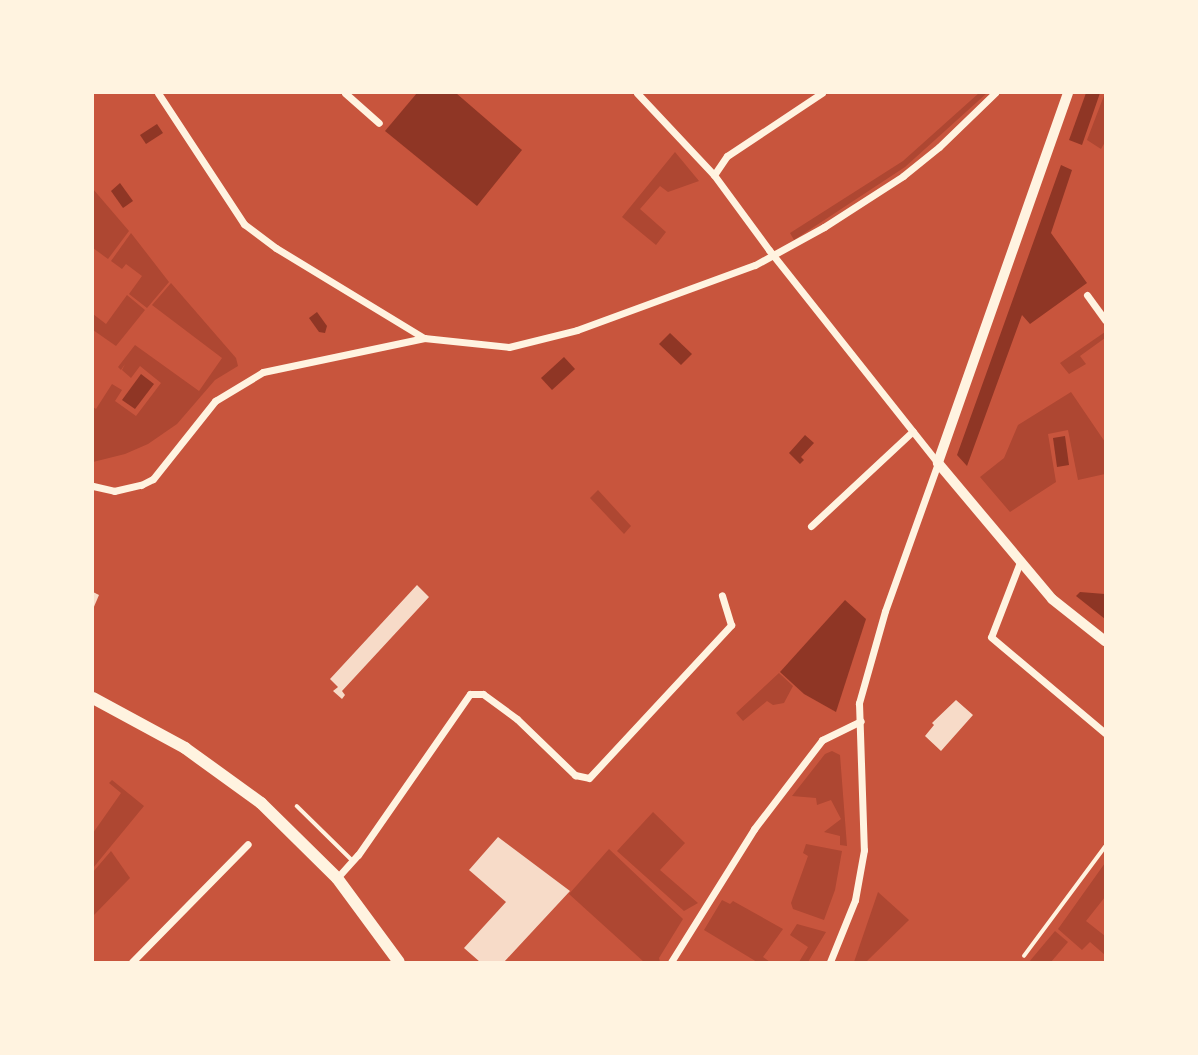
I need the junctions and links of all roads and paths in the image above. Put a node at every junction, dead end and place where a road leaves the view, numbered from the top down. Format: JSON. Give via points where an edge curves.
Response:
{"nodes":[{"id":1,"x":158,"y":93,"type":"edge"},
{"id":2,"x":345,"y":93,"type":"edge"},
{"id":3,"x":637,"y":93,"type":"edge"},
{"id":4,"x":822,"y":93,"type":"edge"},
{"id":5,"x":995,"y":93,"type":"edge"},
{"id":6,"x":1068,"y":93,"type":"edge"},
{"id":7,"x":379,"y":123,"type":"dead end"},
{"id":8,"x":714,"y":175,"type":"junction"},
{"id":9,"x":774,"y":255,"type":"junction"},
{"id":10,"x":1087,"y":295,"type":"dead end"},
{"id":11,"x":1105,"y":320,"type":"edge"},
{"id":12,"x":424,"y":338,"type":"junction"},
{"id":13,"x":913,"y":431,"type":"junction"},
{"id":14,"x":938,"y":463,"type":"junction"},
{"id":15,"x":93,"y":486,"type":"edge"},
{"id":16,"x":811,"y":526,"type":"dead end"},
{"id":17,"x":1020,"y":562,"type":"junction"},
{"id":18,"x":722,"y":595,"type":"dead end"},
{"id":19,"x":1105,"y":641,"type":"edge"},
{"id":20,"x":93,"y":698,"type":"edge"},
{"id":21,"x":861,"y":721,"type":"junction"},
{"id":22,"x":1105,"y":733,"type":"edge"},
{"id":23,"x":297,"y":806,"type":"dead end"},
{"id":24,"x":248,"y":844,"type":"dead end"},
{"id":25,"x":1105,"y":847,"type":"edge"},
{"id":26,"x":353,"y":861,"type":"junction"},
{"id":27,"x":337,"y":878,"type":"junction"},
{"id":28,"x":1024,"y":956,"type":"dead end"},
{"id":29,"x":132,"y":962,"type":"edge"},
{"id":30,"x":399,"y":962,"type":"edge"},
{"id":31,"x":671,"y":962,"type":"edge"},
{"id":32,"x":830,"y":962,"type":"edge"}],
"edges":[{"from":1,"to":12,"type":"street","via":[[244,224]]},
{"from":2,"to":7,"type":"street"},
{"from":3,"to":8,"type":"street"},
{"from":4,"to":8,"type":"street","via":[[727,156]]},
{"from":5,"to":9,"type":"street","via":[[911,170]]},
{"from":6,"to":14,"type":"street"},
{"from":8,"to":9,"type":"street"},
{"from":9,"to":12,"type":"street","via":[[577,330],[509,347]]},
{"from":9,"to":13,"type":"street"},
{"from":10,"to":11,"type":"street"},
{"from":12,"to":15,"type":"street","via":[[263,372],[215,401],[153,479],[114,491]]},
{"from":13,"to":14,"type":"street"},
{"from":13,"to":16,"type":"street"},
{"from":14,"to":17,"type":"street"},
{"from":14,"to":21,"type":"street","via":[[869,661],[859,703]]},
{"from":17,"to":19,"type":"street","via":[[1052,599]]},
{"from":17,"to":22,"type":"street","via":[[991,637]]},
{"from":18,"to":26,"type":"street","via":[[732,625],[589,778],[575,775],[517,719],[483,694],[470,694]]},
{"from":20,"to":27,"type":"main road","via":[[185,748],[235,782]]},
{"from":21,"to":31,"type":"street","via":[[822,740],[754,829]]},
{"from":21,"to":32,"type":"street","via":[[864,850],[855,900]]},
{"from":23,"to":26,"type":"lane"},
{"from":24,"to":29,"type":"street"},
{"from":25,"to":28,"type":"lane"},
{"from":26,"to":27,"type":"street"},
{"from":27,"to":30,"type":"main road"}]}
